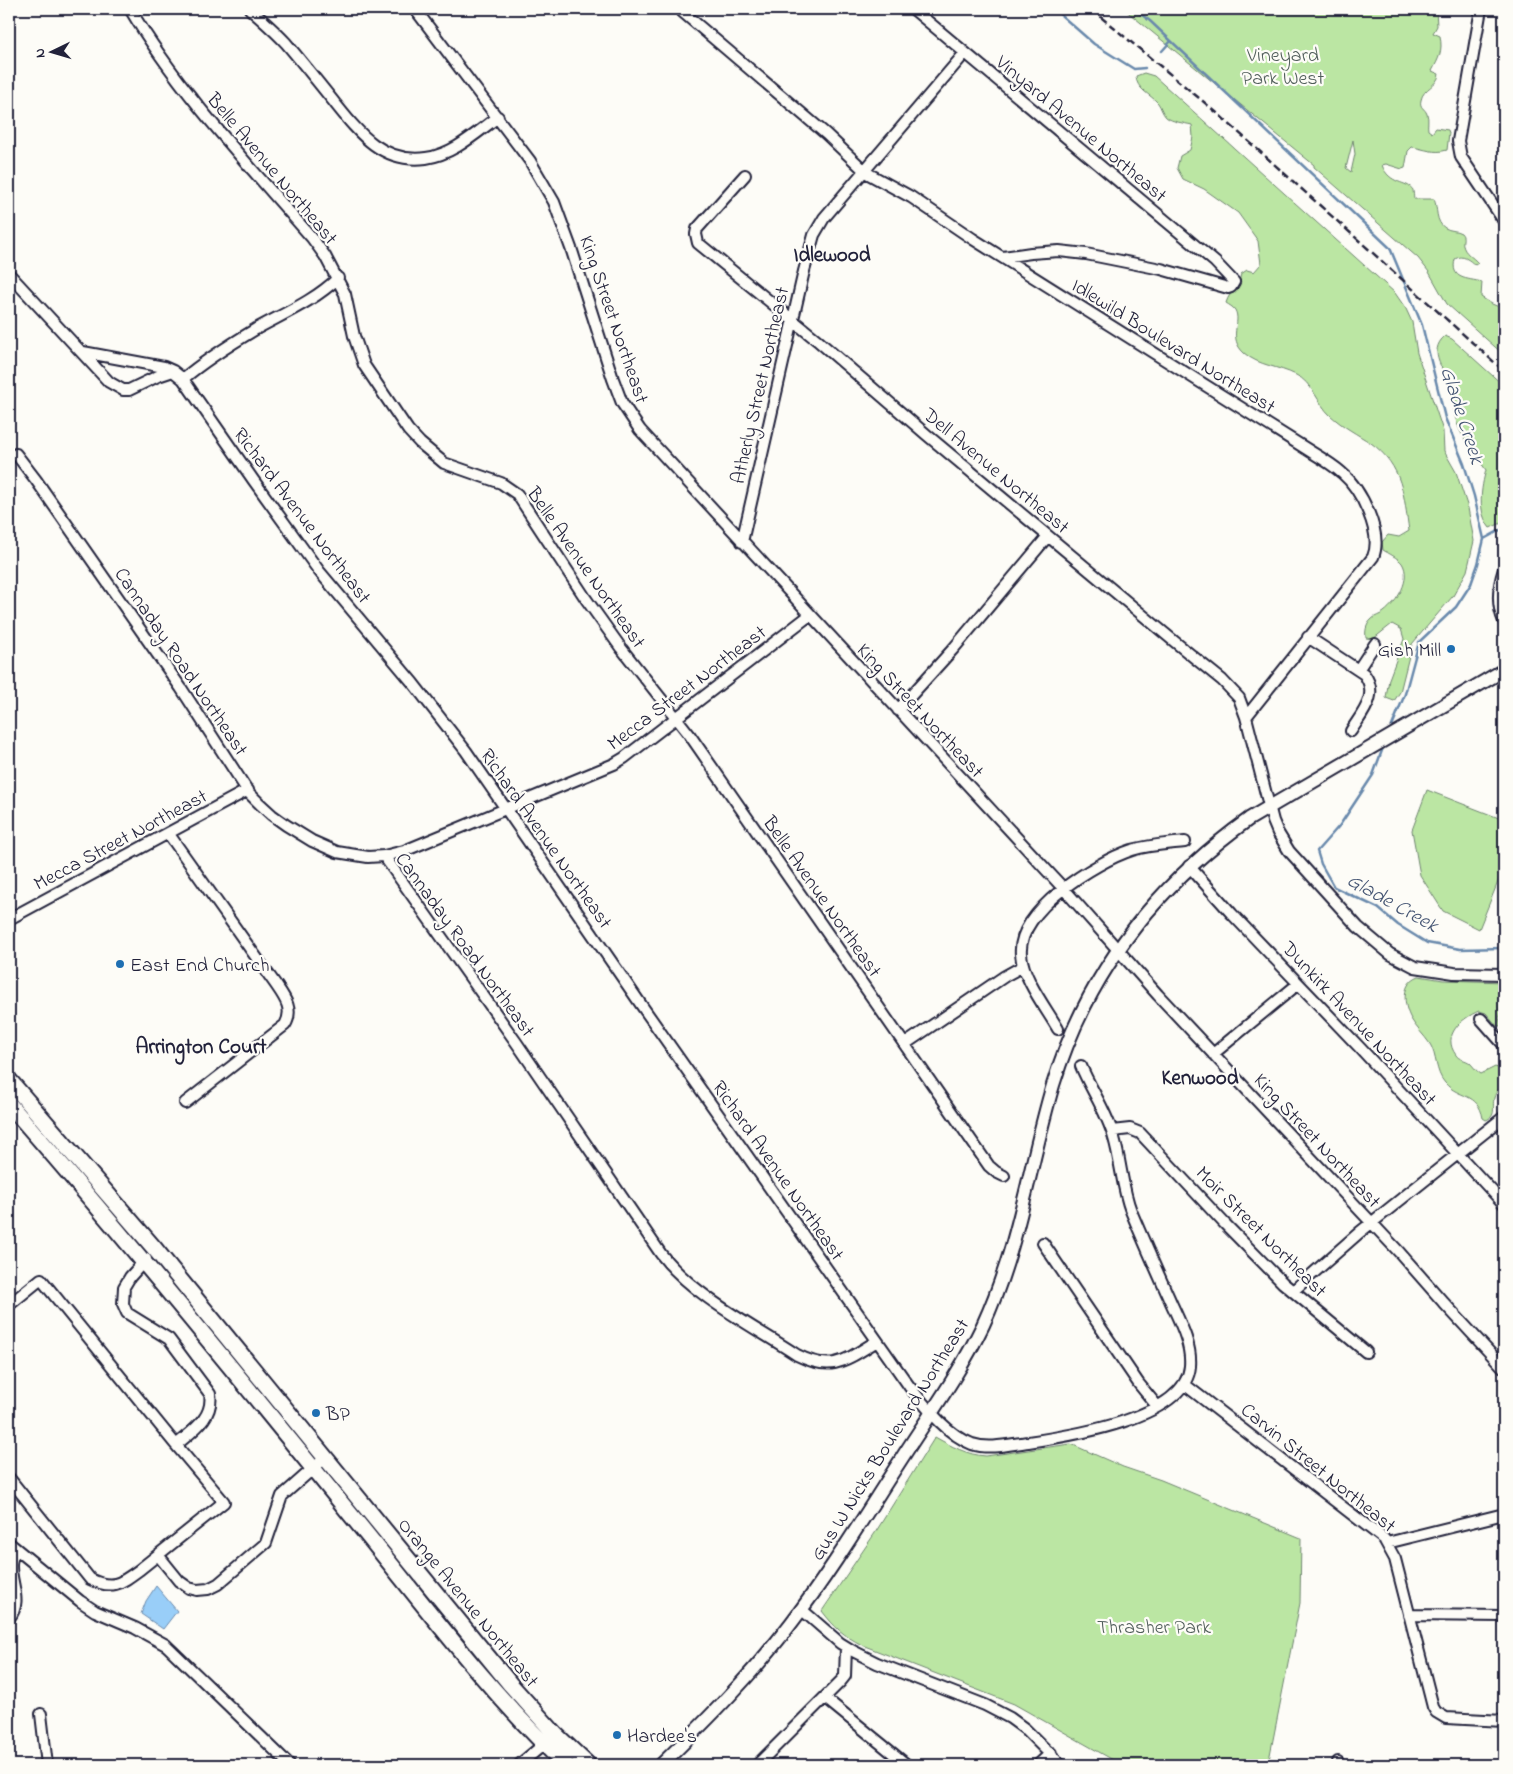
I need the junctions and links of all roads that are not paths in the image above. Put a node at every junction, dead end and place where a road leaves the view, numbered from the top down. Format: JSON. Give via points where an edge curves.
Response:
{"nodes":[{"id":1,"x":130,"y":9,"type":"edge"},
{"id":2,"x":250,"y":9,"type":"edge"},
{"id":3,"x":416,"y":9,"type":"edge"},
{"id":4,"x":679,"y":9,"type":"edge"},
{"id":5,"x":913,"y":9,"type":"edge"},
{"id":6,"x":1481,"y":9,"type":"edge"},
{"id":7,"x":965,"y":53,"type":"junction"},
{"id":8,"x":498,"y":117,"type":"junction"},
{"id":9,"x":865,"y":171,"type":"junction"},
{"id":10,"x":744,"y":175,"type":"dead end"},
{"id":11,"x":1504,"y":221,"type":"edge"},
{"id":12,"x":1003,"y":257,"type":"junction"},
{"id":13,"x":9,"y":274,"type":"edge"},
{"id":14,"x":338,"y":278,"type":"junction"},
{"id":15,"x":792,"y":321,"type":"junction"},
{"id":16,"x":83,"y":352,"type":"junction"},
{"id":17,"x":173,"y":371,"type":"junction"},
{"id":18,"x":183,"y":379,"type":"junction"},
{"id":19,"x":16,"y":454,"type":"dead end"},
{"id":20,"x":1048,"y":536,"type":"junction"},
{"id":21,"x":742,"y":542,"type":"junction"},
{"id":22,"x":1504,"y":569,"type":"edge"},
{"id":23,"x":810,"y":615,"type":"junction"},
{"id":24,"x":1504,"y":621,"type":"edge"},
{"id":25,"x":1308,"y":637,"type":"junction"},
{"id":26,"x":1375,"y":644,"type":"dead end"},
{"id":27,"x":1358,"y":670,"type":"junction"},
{"id":28,"x":1504,"y":670,"type":"edge"},
{"id":29,"x":898,"y":710,"type":"junction"},
{"id":30,"x":676,"y":717,"type":"junction"},
{"id":31,"x":1246,"y":717,"type":"junction"},
{"id":32,"x":1350,"y":732,"type":"dead end"},
{"id":33,"x":248,"y":790,"type":"junction"},
{"id":34,"x":1269,"y":807,"type":"junction"},
{"id":35,"x":505,"y":809,"type":"junction"},
{"id":36,"x":168,"y":832,"type":"junction"},
{"id":37,"x":1185,"y":842,"type":"dead end"},
{"id":38,"x":384,"y":856,"type":"junction"},
{"id":39,"x":1190,"y":866,"type":"junction"},
{"id":40,"x":1064,"y":889,"type":"junction"},
{"id":41,"x":9,"y":919,"type":"edge"},
{"id":42,"x":1118,"y":950,"type":"junction"},
{"id":43,"x":1023,"y":966,"type":"junction"},
{"id":44,"x":1504,"y":974,"type":"edge"},
{"id":45,"x":1298,"y":984,"type":"junction"},
{"id":46,"x":1481,"y":1020,"type":"dead end"},
{"id":47,"x":1058,"y":1029,"type":"dead end"},
{"id":48,"x":905,"y":1044,"type":"junction"},
{"id":49,"x":1504,"y":1045,"type":"edge"},
{"id":50,"x":1213,"y":1054,"type":"junction"},
{"id":51,"x":1081,"y":1066,"type":"dead end"},
{"id":52,"x":9,"y":1080,"type":"edge"},
{"id":53,"x":184,"y":1103,"type":"dead end"},
{"id":54,"x":9,"y":1104,"type":"edge"},
{"id":55,"x":1504,"y":1117,"type":"edge"},
{"id":56,"x":1112,"y":1131,"type":"junction"},
{"id":57,"x":1458,"y":1154,"type":"junction"},
{"id":58,"x":1004,"y":1176,"type":"dead end"},
{"id":59,"x":1504,"y":1204,"type":"edge"},
{"id":60,"x":1372,"y":1223,"type":"junction"},
{"id":61,"x":1043,"y":1243,"type":"dead end"},
{"id":62,"x":156,"y":1249,"type":"junction"},
{"id":63,"x":144,"y":1262,"type":"junction"},
{"id":64,"x":1293,"y":1291,"type":"junction"},
{"id":65,"x":9,"y":1305,"type":"edge"},
{"id":66,"x":877,"y":1341,"type":"junction"},
{"id":67,"x":1366,"y":1352,"type":"dead end"},
{"id":68,"x":1504,"y":1368,"type":"edge"},
{"id":69,"x":1184,"y":1384,"type":"junction"},
{"id":70,"x":1157,"y":1406,"type":"junction"},
{"id":71,"x":931,"y":1412,"type":"junction"},
{"id":72,"x":176,"y":1446,"type":"junction"},
{"id":73,"x":326,"y":1458,"type":"junction"},
{"id":74,"x":314,"y":1468,"type":"junction"},
{"id":75,"x":9,"y":1478,"type":"edge"},
{"id":76,"x":1504,"y":1514,"type":"edge"},
{"id":77,"x":1387,"y":1543,"type":"junction"},
{"id":78,"x":13,"y":1546,"type":"edge"},
{"id":79,"x":158,"y":1555,"type":"junction"},
{"id":80,"x":801,"y":1609,"type":"junction"},
{"id":81,"x":1408,"y":1615,"type":"junction"},
{"id":82,"x":1504,"y":1616,"type":"edge"},
{"id":83,"x":9,"y":1618,"type":"edge"},
{"id":84,"x":846,"y":1647,"type":"junction"},
{"id":85,"x":825,"y":1698,"type":"junction"},
{"id":86,"x":41,"y":1714,"type":"dead end"},
{"id":87,"x":1504,"y":1721,"type":"edge"},
{"id":88,"x":550,"y":1739,"type":"junction"},
{"id":89,"x":1051,"y":1754,"type":"junction"},
{"id":90,"x":47,"y":1765,"type":"edge"},
{"id":91,"x":290,"y":1765,"type":"edge"},
{"id":92,"x":519,"y":1765,"type":"edge"},
{"id":93,"x":566,"y":1765,"type":"edge"},
{"id":94,"x":588,"y":1765,"type":"edge"},
{"id":95,"x":661,"y":1765,"type":"edge"},
{"id":96,"x":757,"y":1765,"type":"edge"},
{"id":97,"x":907,"y":1765,"type":"edge"},
{"id":98,"x":1038,"y":1765,"type":"edge"},
{"id":99,"x":1062,"y":1765,"type":"edge"}],
"edges":[{"from":1,"to":14,"type":"street","name":"Belle Avenue Northeast","via":[[180,84],[312,238]]},
{"from":2,"to":8,"type":"street","via":[[284,42],[361,134],[386,152],[414,159],[442,154]]},
{"from":3,"to":8,"type":"street","name":"King Street Northeast"},
{"from":4,"to":9,"type":"street","name":"Idlewild Boulevard Northeast"},
{"from":5,"to":7,"type":"street","name":"Vinyard Avenue Northeast"},
{"from":6,"to":11,"type":"street","via":[[1458,141],[1461,157]]},
{"from":7,"to":9,"type":"street","name":"Atherly Street Northeast"},
{"from":7,"to":12,"type":"street","name":"Vinyard Avenue Northeast","via":[[1215,262],[1234,282],[1228,288],[1161,268],[1070,252]]},
{"from":8,"to":21,"type":"street","name":"King Street Northeast","via":[[530,161],[554,202],[613,379],[630,417],[654,448]]},
{"from":9,"to":12,"type":"street","name":"Idlewild Boulevard Northeast"},
{"from":9,"to":15,"type":"street","name":"Atherly Street Northeast","via":[[829,212],[814,235]]},
{"from":10,"to":15,"type":"street","name":"Dell Avenue Northeast","via":[[697,229],[698,243]]},
{"from":12,"to":25,"type":"street","name":"Idlewild Boulevard Northeast","via":[[1313,453],[1350,481],[1370,518],[1376,550]]},
{"from":13,"to":16,"type":"street"},
{"from":14,"to":18,"type":"street","via":[[316,297],[255,330]]},
{"from":14,"to":30,"type":"street","name":"Belle Avenue Northeast","via":[[364,366],[408,430],[444,463],[501,483],[517,494],[601,620]]},
{"from":15,"to":20,"type":"street","name":"Dell Avenue Northeast"},
{"from":15,"to":21,"type":"street","name":"Atherly Street Northeast"},
{"from":16,"to":17,"type":"street","name":"Richard Avenue Northeast"},
{"from":16,"to":17,"type":"street","via":[[109,382],[123,390],[133,389]]},
{"from":17,"to":18,"type":"street","name":"Richard Avenue Northeast"},
{"from":18,"to":35,"type":"street","name":"Richard Avenue Northeast","via":[[314,564],[441,717]]},
{"from":19,"to":33,"type":"street","name":"Cannaday Road Northeast","via":[[181,688]]},
{"from":20,"to":29,"type":"street"},
{"from":20,"to":31,"type":"street","name":"Dell Avenue Northeast","via":[[1227,684],[1239,698]]},
{"from":21,"to":23,"type":"street","name":"King Street Northeast"},
{"from":22,"to":24,"type":"street","via":[[1498,591]]},
{"from":23,"to":29,"type":"street","name":"King Street Northeast"},
{"from":23,"to":30,"type":"street","name":"Mecca Street Northeast"},
{"from":25,"to":27,"type":"street"},
{"from":25,"to":31,"type":"street","name":"Idlewild Boulevard Northeast"},
{"from":26,"to":27,"type":"street"},
{"from":27,"to":32,"type":"street","via":[[1369,681],[1371,692]]},
{"from":28,"to":34,"type":"main road","name":"Gus W Nicks Boulevard Northeast"},
{"from":29,"to":40,"type":"street","name":"King Street Northeast"},
{"from":30,"to":35,"type":"street","name":"Mecca Street Northeast","via":[[614,764]]},
{"from":30,"to":48,"type":"street","name":"Belle Avenue Northeast"},
{"from":31,"to":34,"type":"street"},
{"from":33,"to":36,"type":"street","name":"Mecca Street Northeast"},
{"from":33,"to":38,"type":"street","name":"Cannaday Road Northeast","via":[[272,816],[323,846],[355,856]]},
{"from":34,"to":39,"type":"main road","name":"Gus W Nicks Boulevard Northeast","via":[[1223,838]]},
{"from":34,"to":44,"type":"street","via":[[1278,834],[1289,851],[1375,943],[1415,967]]},
{"from":35,"to":38,"type":"street","name":"Mecca Street Northeast","via":[[404,851]]},
{"from":35,"to":66,"type":"street","name":"Richard Avenue Northeast"},
{"from":36,"to":41,"type":"street","name":"Mecca Street Northeast"},
{"from":36,"to":53,"type":"street","via":[[289,1008],[284,1025]]},
{"from":37,"to":40,"type":"street","via":[[1148,846],[1118,856],[1079,876]]},
{"from":38,"to":66,"type":"street","name":"Cannaday Road Northeast","via":[[661,1254],[677,1272],[722,1307],[810,1362],[839,1363]]},
{"from":39,"to":42,"type":"main road","name":"Gus W Nicks Boulevard Northeast","via":[[1144,915]]},
{"from":39,"to":45,"type":"street","name":"Dunkirk Avenue Northeast"},
{"from":40,"to":42,"type":"street","name":"King Street Northeast"},
{"from":40,"to":43,"type":"street","via":[[1025,930],[1021,946]]},
{"from":42,"to":50,"type":"street","name":"King Street Northeast"},
{"from":42,"to":71,"type":"main road","name":"Gus W Nicks Boulevard Northeast","via":[[1081,1013],[1059,1067],[1015,1240],[994,1298],[970,1350]]},
{"from":43,"to":47,"type":"street"},
{"from":43,"to":48,"type":"street"},
{"from":45,"to":50,"type":"street"},
{"from":45,"to":57,"type":"street","name":"Dunkirk Avenue Northeast"},
{"from":46,"to":49,"type":"street"},
{"from":48,"to":58,"type":"street","name":"Belle Avenue Northeast","via":[[989,1166]]},
{"from":50,"to":60,"type":"street","name":"King Street Northeast"},
{"from":51,"to":56,"type":"street"},
{"from":52,"to":62,"type":"highway","name":"Orange Avenue Northeast"},
{"from":54,"to":63,"type":"highway","name":"Orange Avenue Northeast"},
{"from":55,"to":57,"type":"street"},
{"from":56,"to":64,"type":"street","name":"Moir Street Northeast","via":[[1140,1133],[1243,1243]]},
{"from":56,"to":69,"type":"street","via":[[1130,1209],[1187,1342],[1190,1367]]},
{"from":57,"to":59,"type":"street","name":"Dunkirk Avenue Northeast"},
{"from":57,"to":60,"type":"street"},
{"from":60,"to":64,"type":"street"},
{"from":60,"to":68,"type":"street","name":"King Street Northeast"},
{"from":61,"to":70,"type":"street"},
{"from":62,"to":63,"type":"street"},
{"from":62,"to":73,"type":"highway","name":"Orange Avenue Northeast"},
{"from":63,"to":72,"type":"street","via":[[124,1287],[123,1304],[127,1313],[169,1339],[210,1394],[210,1410]]},
{"from":63,"to":74,"type":"highway","name":"Orange Avenue Northeast"},
{"from":64,"to":67,"type":"street","name":"Moir Street Northeast"},
{"from":65,"to":72,"type":"street","via":[[41,1279]]},
{"from":66,"to":71,"type":"street","name":"Richard Avenue Northeast"},
{"from":69,"to":70,"type":"street","name":"Richard Avenue Northeast"},
{"from":69,"to":77,"type":"street","name":"Carvin Street Northeast","via":[[1370,1526]]},
{"from":70,"to":71,"type":"street","name":"Richard Avenue Northeast","via":[[1102,1429],[996,1446],[980,1446],[966,1441]]},
{"from":71,"to":80,"type":"main road","name":"Gus W Nicks Boulevard Northeast"},
{"from":72,"to":79,"type":"street","via":[[224,1502]]},
{"from":73,"to":74,"type":"street"},
{"from":73,"to":88,"type":"highway","name":"Orange Avenue Northeast","via":[[510,1684]]},
{"from":74,"to":79,"type":"street","via":[[282,1496],[266,1543],[218,1584],[208,1589],[189,1588]]},
{"from":74,"to":88,"type":"highway","name":"Orange Avenue Northeast","via":[[504,1702]]},
{"from":75,"to":79,"type":"street","via":[[90,1579],[102,1585],[114,1585],[126,1580]]},
{"from":76,"to":77,"type":"street"},
{"from":77,"to":81,"type":"street","name":"Carvin Street Northeast","via":[[1395,1560]]},
{"from":78,"to":83,"type":"street","via":[[11,1567],[16,1600]]},
{"from":78,"to":91,"type":"street","via":[[94,1611],[166,1645]]},
{"from":80,"to":84,"type":"street"},
{"from":80,"to":95,"type":"main road","name":"Gus W Nicks Boulevard Northeast","via":[[744,1680]]},
{"from":81,"to":82,"type":"street"},
{"from":81,"to":87,"type":"street","name":"Carvin Street Northeast","via":[[1436,1712],[1446,1718]]},
{"from":84,"to":85,"type":"street","via":[[845,1676]]},
{"from":84,"to":89,"type":"street","via":[[877,1664],[998,1711],[1025,1729]]},
{"from":85,"to":96,"type":"street"},
{"from":85,"to":97,"type":"street"},
{"from":86,"to":90,"type":"street"},
{"from":88,"to":92,"type":"street"},
{"from":88,"to":93,"type":"highway","name":"Orange Avenue Northeast"},
{"from":88,"to":94,"type":"highway","name":"Orange Avenue Northeast"},
{"from":89,"to":98,"type":"street"},
{"from":89,"to":99,"type":"street"}]}
